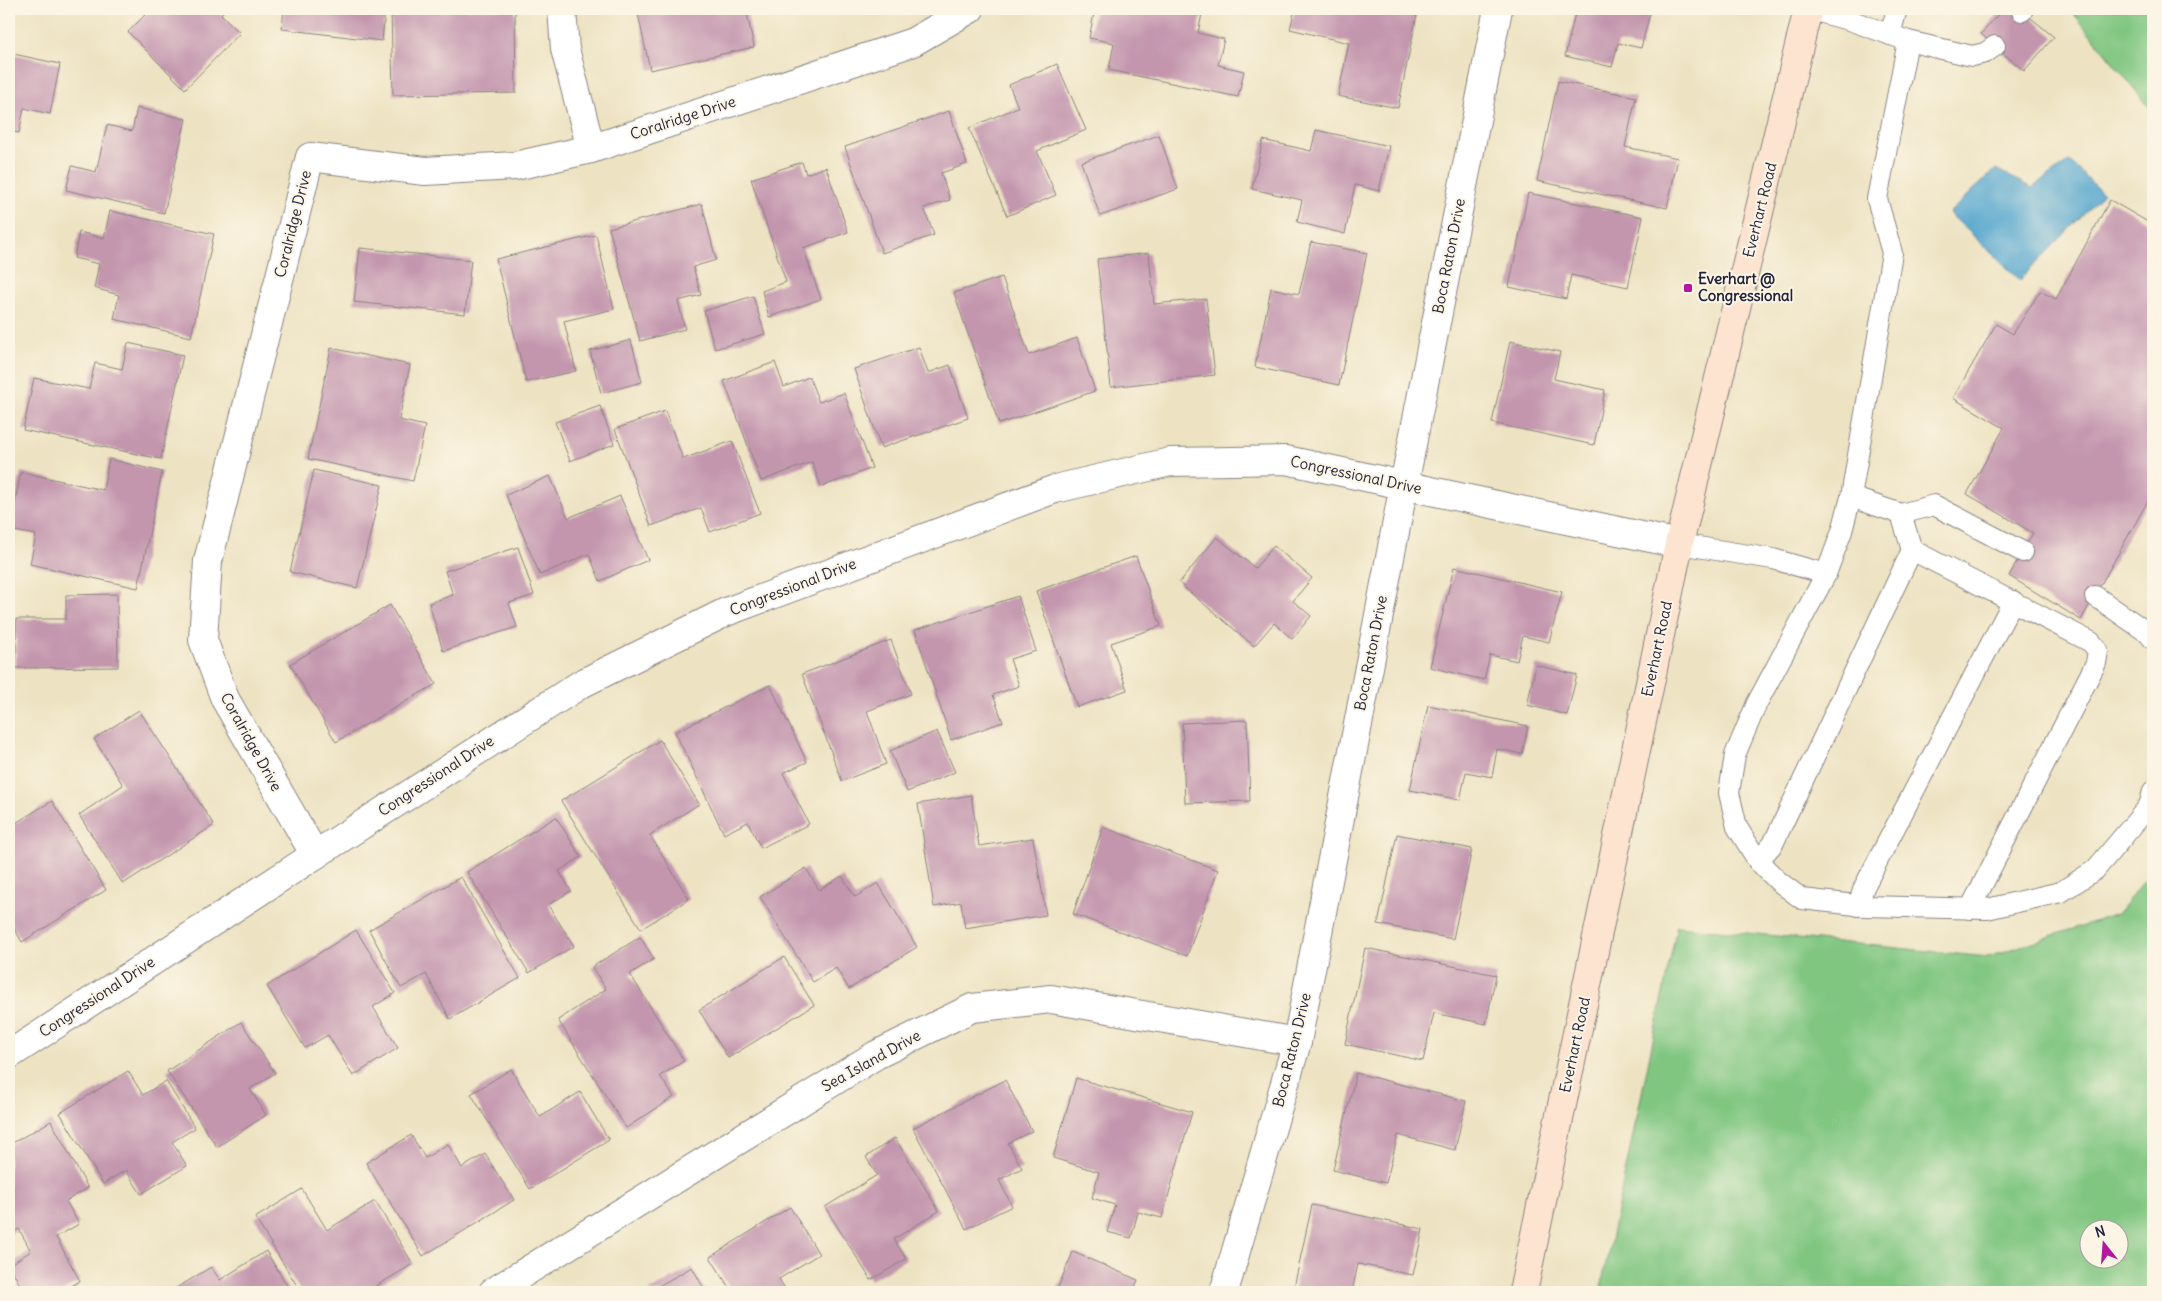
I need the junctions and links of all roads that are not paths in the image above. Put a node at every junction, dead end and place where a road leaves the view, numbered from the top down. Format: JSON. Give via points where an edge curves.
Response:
{"nodes":[{"id":1,"x":562,"y":9,"type":"edge"},
{"id":2,"x":970,"y":9,"type":"edge"},
{"id":3,"x":1498,"y":9,"type":"edge"},
{"id":4,"x":1808,"y":9,"type":"edge"},
{"id":5,"x":1897,"y":9,"type":"edge"},
{"id":6,"x":1899,"y":38,"type":"junction"},
{"id":7,"x":1995,"y":46,"type":"dead end"},
{"id":8,"x":591,"y":149,"type":"junction"},
{"id":9,"x":1404,"y":485,"type":"junction"},
{"id":10,"x":1851,"y":497,"type":"junction"},
{"id":11,"x":1901,"y":514,"type":"junction"},
{"id":12,"x":1679,"y":544,"type":"junction"},
{"id":13,"x":1912,"y":550,"type":"junction"},
{"id":14,"x":2023,"y":552,"type":"dead end"},
{"id":15,"x":1826,"y":574,"type":"junction"},
{"id":16,"x":2095,"y":596,"type":"dead end"},
{"id":17,"x":2013,"y":601,"type":"junction"},
{"id":18,"x":2153,"y":639,"type":"edge"},
{"id":19,"x":2153,"y":791,"type":"edge"},
{"id":20,"x":315,"y":855,"type":"junction"},
{"id":21,"x":1758,"y":861,"type":"junction"},
{"id":22,"x":1858,"y":906,"type":"junction"},
{"id":23,"x":1970,"y":909,"type":"junction"},
{"id":24,"x":1297,"y":1042,"type":"junction"},
{"id":25,"x":9,"y":1055,"type":"edge"},
{"id":26,"x":493,"y":1292,"type":"edge"},
{"id":27,"x":1224,"y":1292,"type":"edge"},
{"id":28,"x":1524,"y":1292,"type":"edge"}],
"edges":[{"from":1,"to":8,"type":"street","via":[[565,49]]},
{"from":2,"to":8,"type":"street","name":"Coralridge Drive","via":[[913,42]]},
{"from":3,"to":9,"type":"street","name":"Boca Raton Drive"},
{"from":4,"to":6,"type":"lane"},
{"from":4,"to":12,"type":"main road","name":"Everhart Road"},
{"from":5,"to":6,"type":"lane"},
{"from":6,"to":7,"type":"lane","via":[[1972,56]]},
{"from":6,"to":10,"type":"lane","via":[[1877,199],[1892,253]]},
{"from":8,"to":20,"type":"street","name":"Coralridge Drive","via":[[515,166],[425,171],[310,157],[208,561],[203,640],[225,699]]},
{"from":9,"to":12,"type":"street","name":"Congressional Drive"},
{"from":9,"to":20,"type":"street","name":"Congressional Drive","via":[[1286,460],[1170,462],[1055,489],[726,612],[598,675]]},
{"from":9,"to":24,"type":"street","name":"Boca Raton Drive"},
{"from":10,"to":11,"type":"lane"},
{"from":10,"to":15,"type":"lane"},
{"from":11,"to":13,"type":"lane"},
{"from":11,"to":14,"type":"lane","via":[[1934,505]]},
{"from":12,"to":15,"type":"lane","via":[[1773,559]]},
{"from":12,"to":28,"type":"main road","name":"Everhart Road"},
{"from":13,"to":17,"type":"lane"},
{"from":13,"to":21,"type":"lane","via":[[1773,844]]},
{"from":15,"to":21,"type":"lane","via":[[1757,703],[1735,755],[1729,793],[1737,827]]},
{"from":16,"to":18,"type":"lane"},
{"from":17,"to":22,"type":"lane","via":[[1864,887]]},
{"from":17,"to":23,"type":"lane","via":[[2091,642],[2098,651],[2096,663]]},
{"from":19,"to":23,"type":"lane","via":[[2149,806],[2095,870],[2060,892],[1987,910]]},
{"from":20,"to":25,"type":"street","name":"Congressional Drive"},
{"from":21,"to":22,"type":"lane","via":[[1802,900]]},
{"from":22,"to":23,"type":"lane"},
{"from":24,"to":26,"type":"street","name":"Sea Island Drive","via":[[1051,999],[972,1008],[876,1055]]},
{"from":24,"to":27,"type":"street","name":"Boca Raton Drive"}]}
